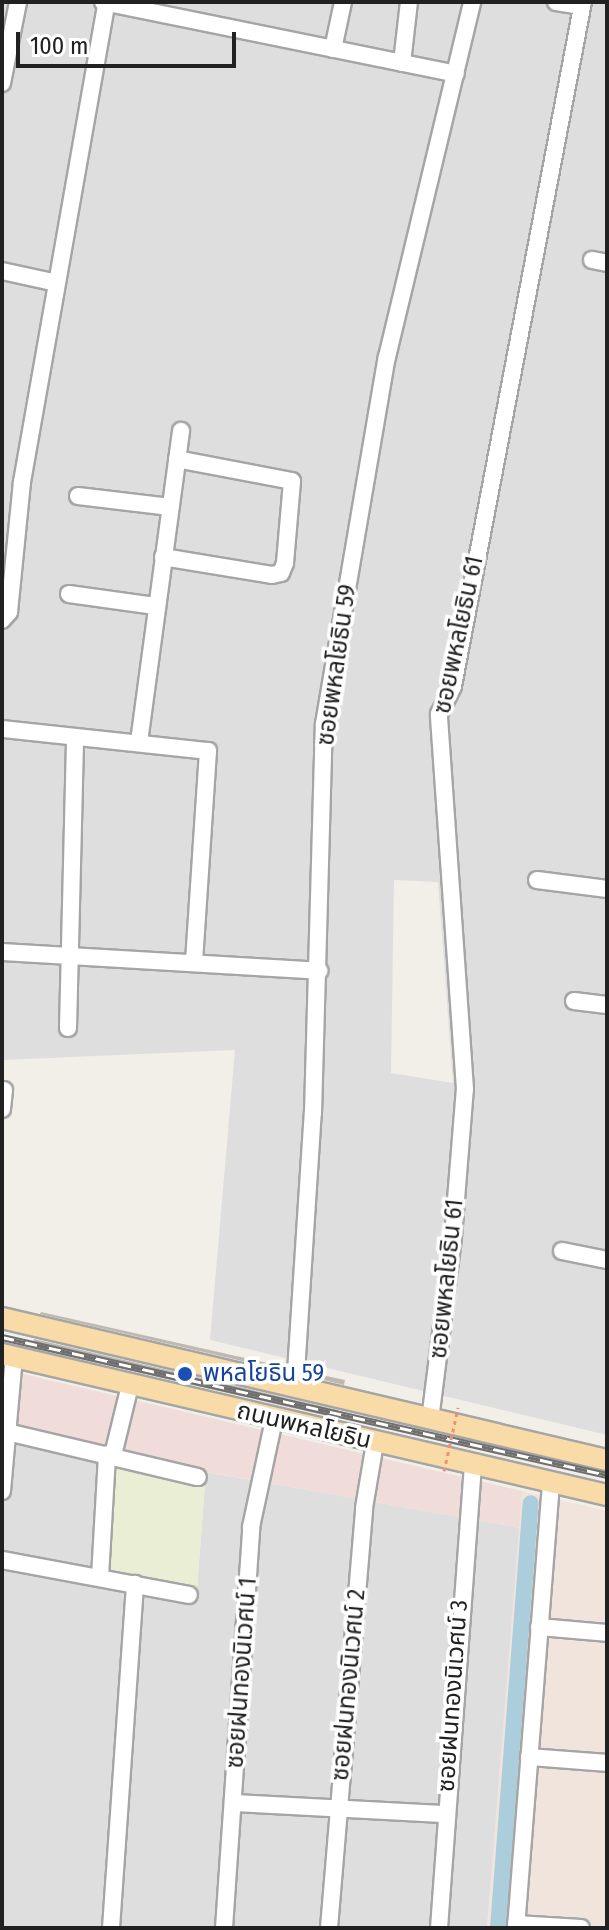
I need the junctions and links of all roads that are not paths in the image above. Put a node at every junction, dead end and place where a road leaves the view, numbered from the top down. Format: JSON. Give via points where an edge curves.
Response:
{"nodes":[{"id":1,"x":18,"y":2,"type":"edge"},
{"id":2,"x":106,"y":2,"type":"edge"},
{"id":3,"x":343,"y":2,"type":"edge"},
{"id":4,"x":409,"y":2,"type":"edge"},
{"id":5,"x":472,"y":2,"type":"edge"},
{"id":6,"x":556,"y":2,"type":"edge"},
{"id":7,"x":583,"y":4,"type":"edge"},
{"id":8,"x":333,"y":49,"type":"junction"},
{"id":9,"x":402,"y":63,"type":"junction"},
{"id":10,"x":456,"y":74,"type":"junction"},
{"id":11,"x":2,"y":83,"type":"edge"},
{"id":12,"x":2,"y":271,"type":"edge"},
{"id":13,"x":57,"y":283,"type":"junction"},
{"id":14,"x":181,"y":431,"type":"dead end"},
{"id":15,"x":177,"y":459,"type":"junction"},
{"id":16,"x":78,"y":496,"type":"dead end"},
{"id":17,"x":170,"y":507,"type":"junction"},
{"id":18,"x":163,"y":557,"type":"junction"},
{"id":19,"x":69,"y":594,"type":"dead end"},
{"id":20,"x":155,"y":606,"type":"junction"},
{"id":21,"x":2,"y":620,"type":"edge"},
{"id":22,"x":2,"y":729,"type":"edge"},
{"id":23,"x":75,"y":737,"type":"junction"},
{"id":24,"x":139,"y":742,"type":"junction"},
{"id":25,"x":537,"y":880,"type":"dead end"},
{"id":26,"x":607,"y":889,"type":"edge"},
{"id":27,"x":2,"y":952,"type":"edge"},
{"id":28,"x":70,"y":956,"type":"junction"},
{"id":29,"x":194,"y":961,"type":"junction"},
{"id":30,"x":319,"y":971,"type":"junction"},
{"id":31,"x":574,"y":1001,"type":"dead end"},
{"id":32,"x":607,"y":1005,"type":"edge"},
{"id":33,"x":68,"y":1028,"type":"dead end"},
{"id":34,"x":4,"y":1090,"type":"edge"},
{"id":35,"x":2,"y":1109,"type":"edge"},
{"id":36,"x":562,"y":1251,"type":"dead end"},
{"id":37,"x":607,"y":1260,"type":"edge"},
{"id":38,"x":2,"y":1318,"type":"edge"},
{"id":39,"x":8,"y":1355,"type":"edge"},
{"id":40,"x":130,"y":1385,"type":"junction"},
{"id":41,"x":295,"y":1388,"type":"junction"},
{"id":42,"x":274,"y":1420,"type":"junction"},
{"id":43,"x":430,"y":1420,"type":"junction"},
{"id":44,"x":7,"y":1432,"type":"junction"},
{"id":45,"x":375,"y":1443,"type":"junction"},
{"id":46,"x":533,"y":1443,"type":"junction"},
{"id":47,"x":555,"y":1448,"type":"junction"},
{"id":48,"x":110,"y":1454,"type":"junction"},
{"id":49,"x":607,"y":1460,"type":"edge"},
{"id":50,"x":473,"y":1465,"type":"junction"},
{"id":51,"x":198,"y":1477,"type":"dead end"},
{"id":52,"x":529,"y":1478,"type":"junction"},
{"id":53,"x":551,"y":1483,"type":"junction"},
{"id":54,"x":2,"y":1491,"type":"edge"},
{"id":55,"x":607,"y":1495,"type":"edge"},
{"id":56,"x":2,"y":1560,"type":"edge"},
{"id":57,"x":100,"y":1577,"type":"junction"},
{"id":58,"x":135,"y":1584,"type":"junction"},
{"id":59,"x":189,"y":1595,"type":"dead end"},
{"id":60,"x":539,"y":1627,"type":"junction"},
{"id":61,"x":607,"y":1633,"type":"edge"},
{"id":62,"x":529,"y":1757,"type":"junction"},
{"id":63,"x":607,"y":1763,"type":"edge"},
{"id":64,"x":233,"y":1803,"type":"junction"},
{"id":65,"x":340,"y":1808,"type":"junction"},
{"id":66,"x":444,"y":1814,"type":"junction"},
{"id":67,"x":516,"y":1926,"type":"edge"},
{"id":68,"x":111,"y":1928,"type":"edge"},
{"id":69,"x":224,"y":1928,"type":"edge"},
{"id":70,"x":329,"y":1928,"type":"edge"},
{"id":71,"x":439,"y":1928,"type":"edge"},
{"id":72,"x":581,"y":1928,"type":"edge"}],
"edges":[{"from":1,"to":11,"type":"street"},
{"from":2,"to":8,"type":"street"},
{"from":2,"to":13,"type":"street"},
{"from":3,"to":8,"type":"street"},
{"from":4,"to":9,"type":"street"},
{"from":5,"to":10,"type":"street","name":"ซอยพหลโยธิน 59"},
{"from":6,"to":7,"type":"street"},
{"from":7,"to":43,"type":"street","name":"ซอยพหลโยธิน 61","via":[[453,686],[439,714],[465,1089]]},
{"from":8,"to":9,"type":"street"},
{"from":9,"to":10,"type":"street"},
{"from":10,"to":30,"type":"street","name":"ซอยพหลโยธิน 59","via":[[387,357],[324,724]]},
{"from":12,"to":13,"type":"street"},
{"from":13,"to":21,"type":"street","via":[[22,482],[9,612]]},
{"from":14,"to":15,"type":"street"},
{"from":15,"to":17,"type":"street"},
{"from":15,"to":18,"type":"street","via":[[292,481],[285,563],[272,575]]},
{"from":16,"to":17,"type":"street"},
{"from":17,"to":18,"type":"street"},
{"from":18,"to":20,"type":"street"},
{"from":19,"to":20,"type":"street"},
{"from":20,"to":24,"type":"street"},
{"from":22,"to":23,"type":"street"},
{"from":23,"to":24,"type":"street"},
{"from":23,"to":28,"type":"street"},
{"from":24,"to":29,"type":"street","via":[[201,747],[210,758]]},
{"from":25,"to":26,"type":"street"},
{"from":27,"to":28,"type":"street"},
{"from":28,"to":29,"type":"street"},
{"from":28,"to":33,"type":"street"},
{"from":29,"to":30,"type":"street"},
{"from":30,"to":41,"type":"street","name":"ซอยพหลโยธิน 59"},
{"from":31,"to":32,"type":"street"},
{"from":34,"to":35,"type":"street"},
{"from":36,"to":37,"type":"street"},
{"from":38,"to":41,"type":"main road","name":"ถนนพหลโยธิน"},
{"from":39,"to":40,"type":"main road","name":"ถนนพหลโยธิน"},
{"from":39,"to":44,"type":"street"},
{"from":40,"to":42,"type":"main road","name":"ถนนพหลโยธิน"},
{"from":40,"to":48,"type":"street"},
{"from":41,"to":43,"type":"main road","name":"ถนนพหลโยธิน"},
{"from":42,"to":45,"type":"main road","name":"ถนนพหลโยธิน"},
{"from":42,"to":64,"type":"street","name":"ซอยฝนทองนิเวศน์ 1","via":[[251,1527]]},
{"from":43,"to":46,"type":"main road","name":"ถนนพหลโยธิน"},
{"from":44,"to":48,"type":"street"},
{"from":44,"to":54,"type":"street"},
{"from":45,"to":50,"type":"main road","name":"ถนนพหลโยธิน"},
{"from":45,"to":65,"type":"street","name":"ซอยฝนทองนิเวศน์ 2","via":[[364,1508]]},
{"from":46,"to":47,"type":"main road","name":"ถนนพหลโยธิน"},
{"from":46,"to":52,"type":"main road"},
{"from":47,"to":49,"type":"main road","name":"ถนนพหลโยธิน"},
{"from":47,"to":53,"type":"main road"},
{"from":48,"to":51,"type":"street"},
{"from":48,"to":57,"type":"street"},
{"from":50,"to":52,"type":"main road","name":"ถนนพหลโยธิน"},
{"from":50,"to":66,"type":"street","name":"ซอยฝนทองนิเวศน์ 3"},
{"from":52,"to":53,"type":"main road","name":"ถนนพหลโยธิน"},
{"from":53,"to":55,"type":"main road","name":"ถนนพหลโยธิน"},
{"from":53,"to":60,"type":"street"},
{"from":56,"to":57,"type":"street"},
{"from":57,"to":58,"type":"street"},
{"from":58,"to":59,"type":"street"},
{"from":58,"to":68,"type":"street"},
{"from":60,"to":61,"type":"street"},
{"from":60,"to":62,"type":"street"},
{"from":62,"to":63,"type":"street"},
{"from":62,"to":67,"type":"street"},
{"from":64,"to":65,"type":"street"},
{"from":64,"to":69,"type":"street","name":"ซอยฝนทองนิเวศน์ 1"},
{"from":65,"to":66,"type":"street"},
{"from":65,"to":70,"type":"street","name":"ซอยฝนทองนิเวศน์ 2"},
{"from":66,"to":71,"type":"street","name":"ซอยฝนทองนิเวศน์ 3"},
{"from":67,"to":72,"type":"street"}]}
